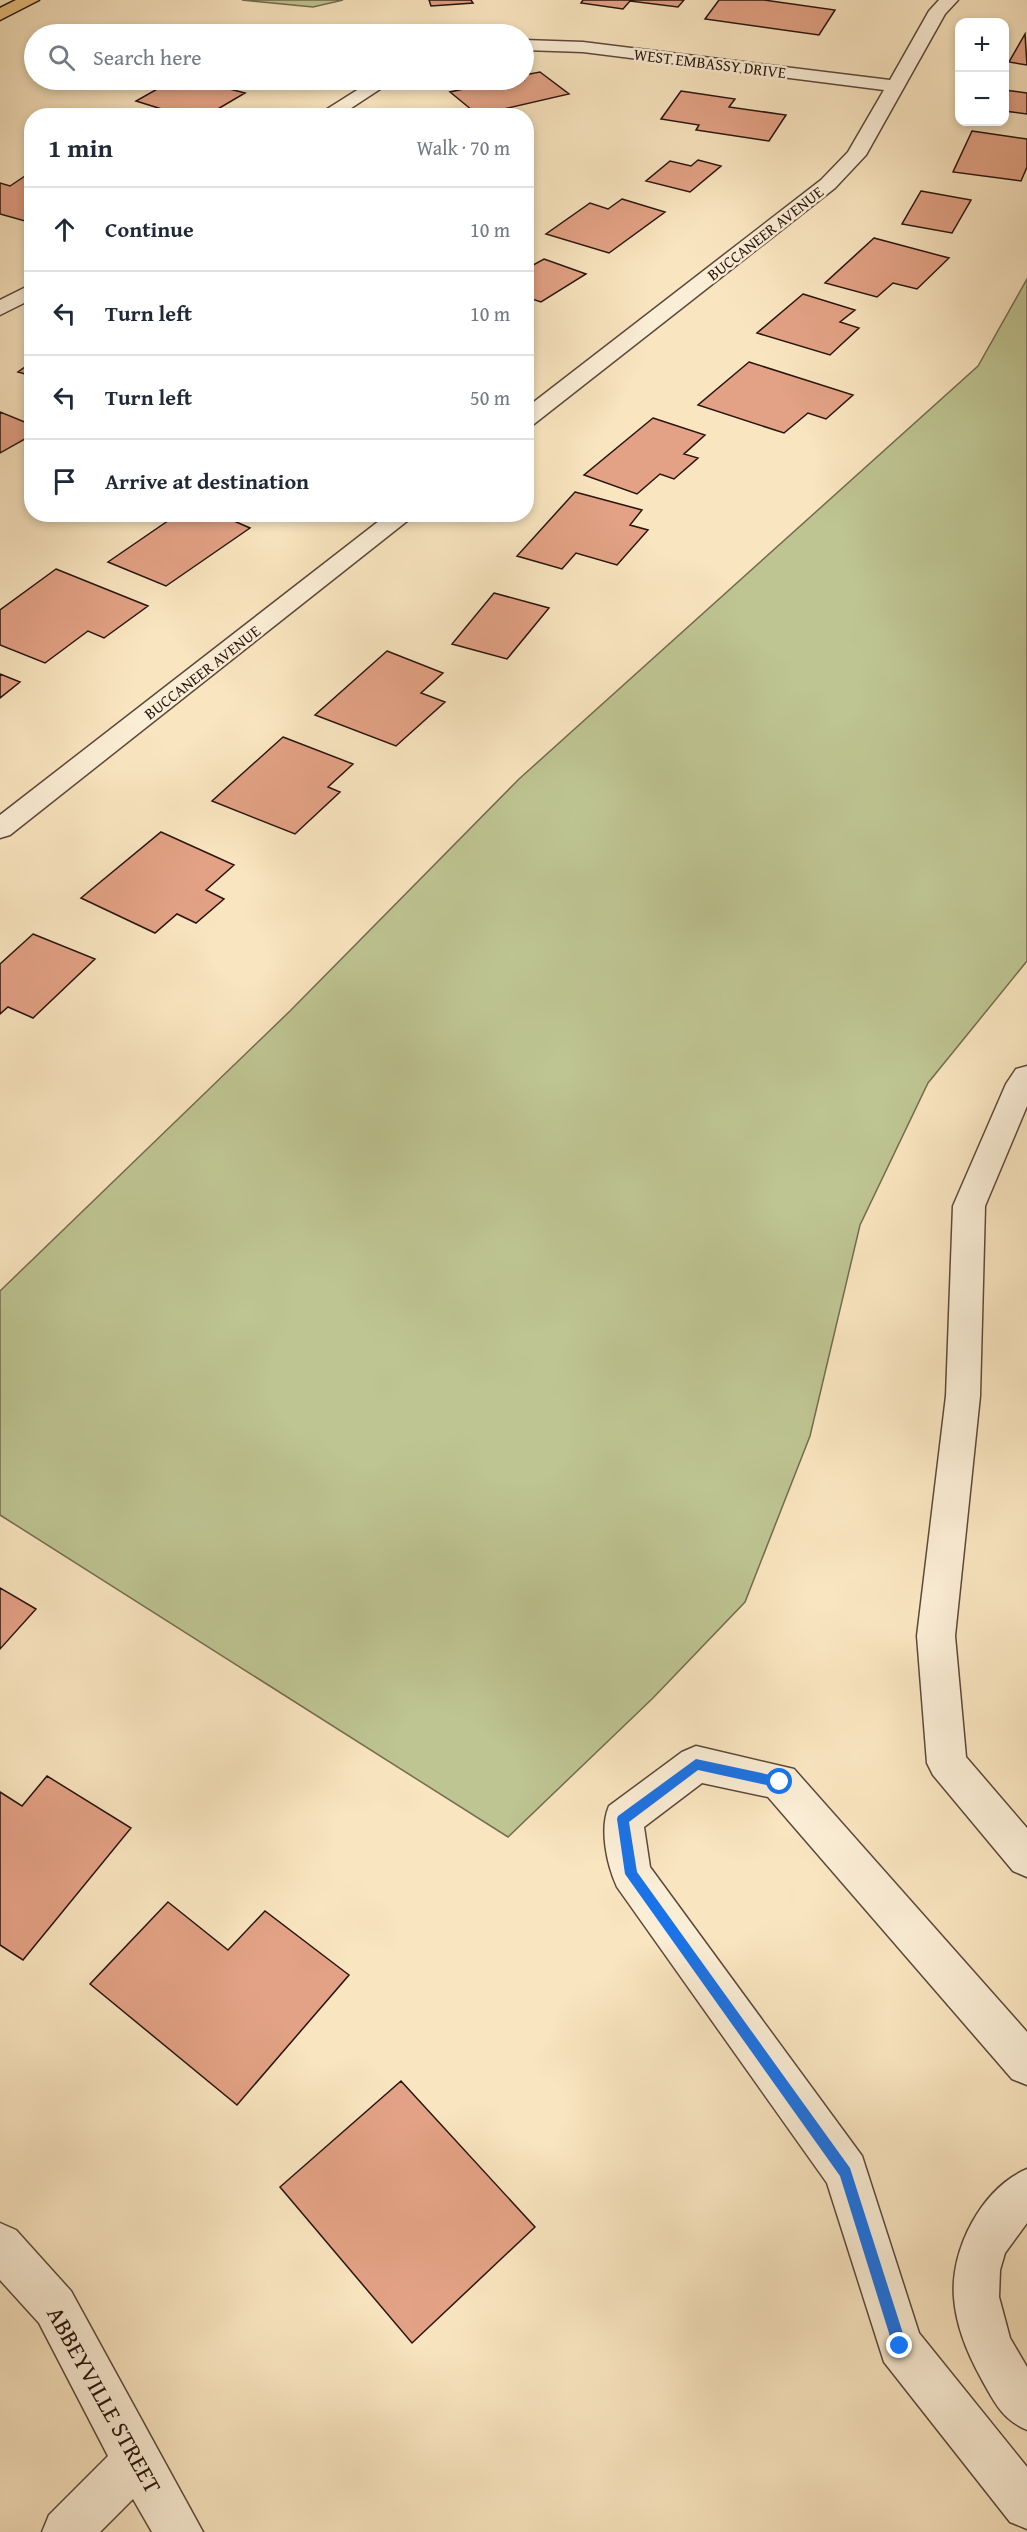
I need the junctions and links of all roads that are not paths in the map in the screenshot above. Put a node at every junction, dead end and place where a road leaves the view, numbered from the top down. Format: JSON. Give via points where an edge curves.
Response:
{"nodes":[{"id":1,"x":30,"y":0,"type":"edge"},
{"id":2,"x":949,"y":0,"type":"edge"},
{"id":3,"x":0,"y":15,"type":"edge"},
{"id":4,"x":534,"y":45,"type":"edge"},
{"id":5,"x":896,"y":86,"type":"junction"},
{"id":6,"x":368,"y":90,"type":"edge"},
{"id":7,"x":338,"y":108,"type":"edge"},
{"id":8,"x":24,"y":295,"type":"edge"},
{"id":9,"x":0,"y":309,"type":"edge"},
{"id":10,"x":534,"y":413,"type":"edge"},
{"id":11,"x":394,"y":522,"type":"edge"},
{"id":12,"x":0,"y":829,"type":"edge"},
{"id":13,"x":1027,"y":1077,"type":"edge"},
{"id":14,"x":1019,"y":1835,"type":"edge"},
{"id":15,"x":1027,"y":2064,"type":"edge"},
{"id":16,"x":1027,"y":2191,"type":"edge"},
{"id":17,"x":0,"y":2246,"type":"edge"},
{"id":18,"x":1027,"y":2406,"type":"edge"},
{"id":19,"x":137,"y":2461,"type":"junction"},
{"id":20,"x":1027,"y":2505,"type":"edge"},
{"id":21,"x":66,"y":2532,"type":"edge"},
{"id":22,"x":179,"y":2532,"type":"edge"}],
"edges":[{"from":1,"to":3,"type":"highway"},
{"from":2,"to":5,"type":"street","name":"BUCCANEER AVENUE","via":[[938,10]]},
{"from":4,"to":5,"type":"street","name":"WEST EMBASSY DRIVE","via":[[583,47]]},
{"from":5,"to":10,"type":"street","name":"BUCCANEER AVENUE","via":[[856,155],[828,184]]},
{"from":6,"to":7,"type":"street"},
{"from":8,"to":9,"type":"street"},
{"from":11,"to":12,"type":"street","name":"BUCCANEER AVENUE"},
{"from":13,"to":14,"type":"street","via":[[969,1206],[963,1396],[936,1636],[947,1763]]},
{"from":15,"to":20,"type":"street","via":[[780,1782],[696,1764],[623,1819],[631,1874],[846,2172],[900,2346]]},
{"from":16,"to":18,"type":"street","via":[[989,2234],[974,2296],[984,2336],[1004,2377]]},
{"from":17,"to":19,"type":"street","name":"ABBEYVILLE STREET","via":[[55,2307]]},
{"from":19,"to":21,"type":"street"},
{"from":19,"to":22,"type":"street","name":"ABBEYVILLE STREET"}]}
